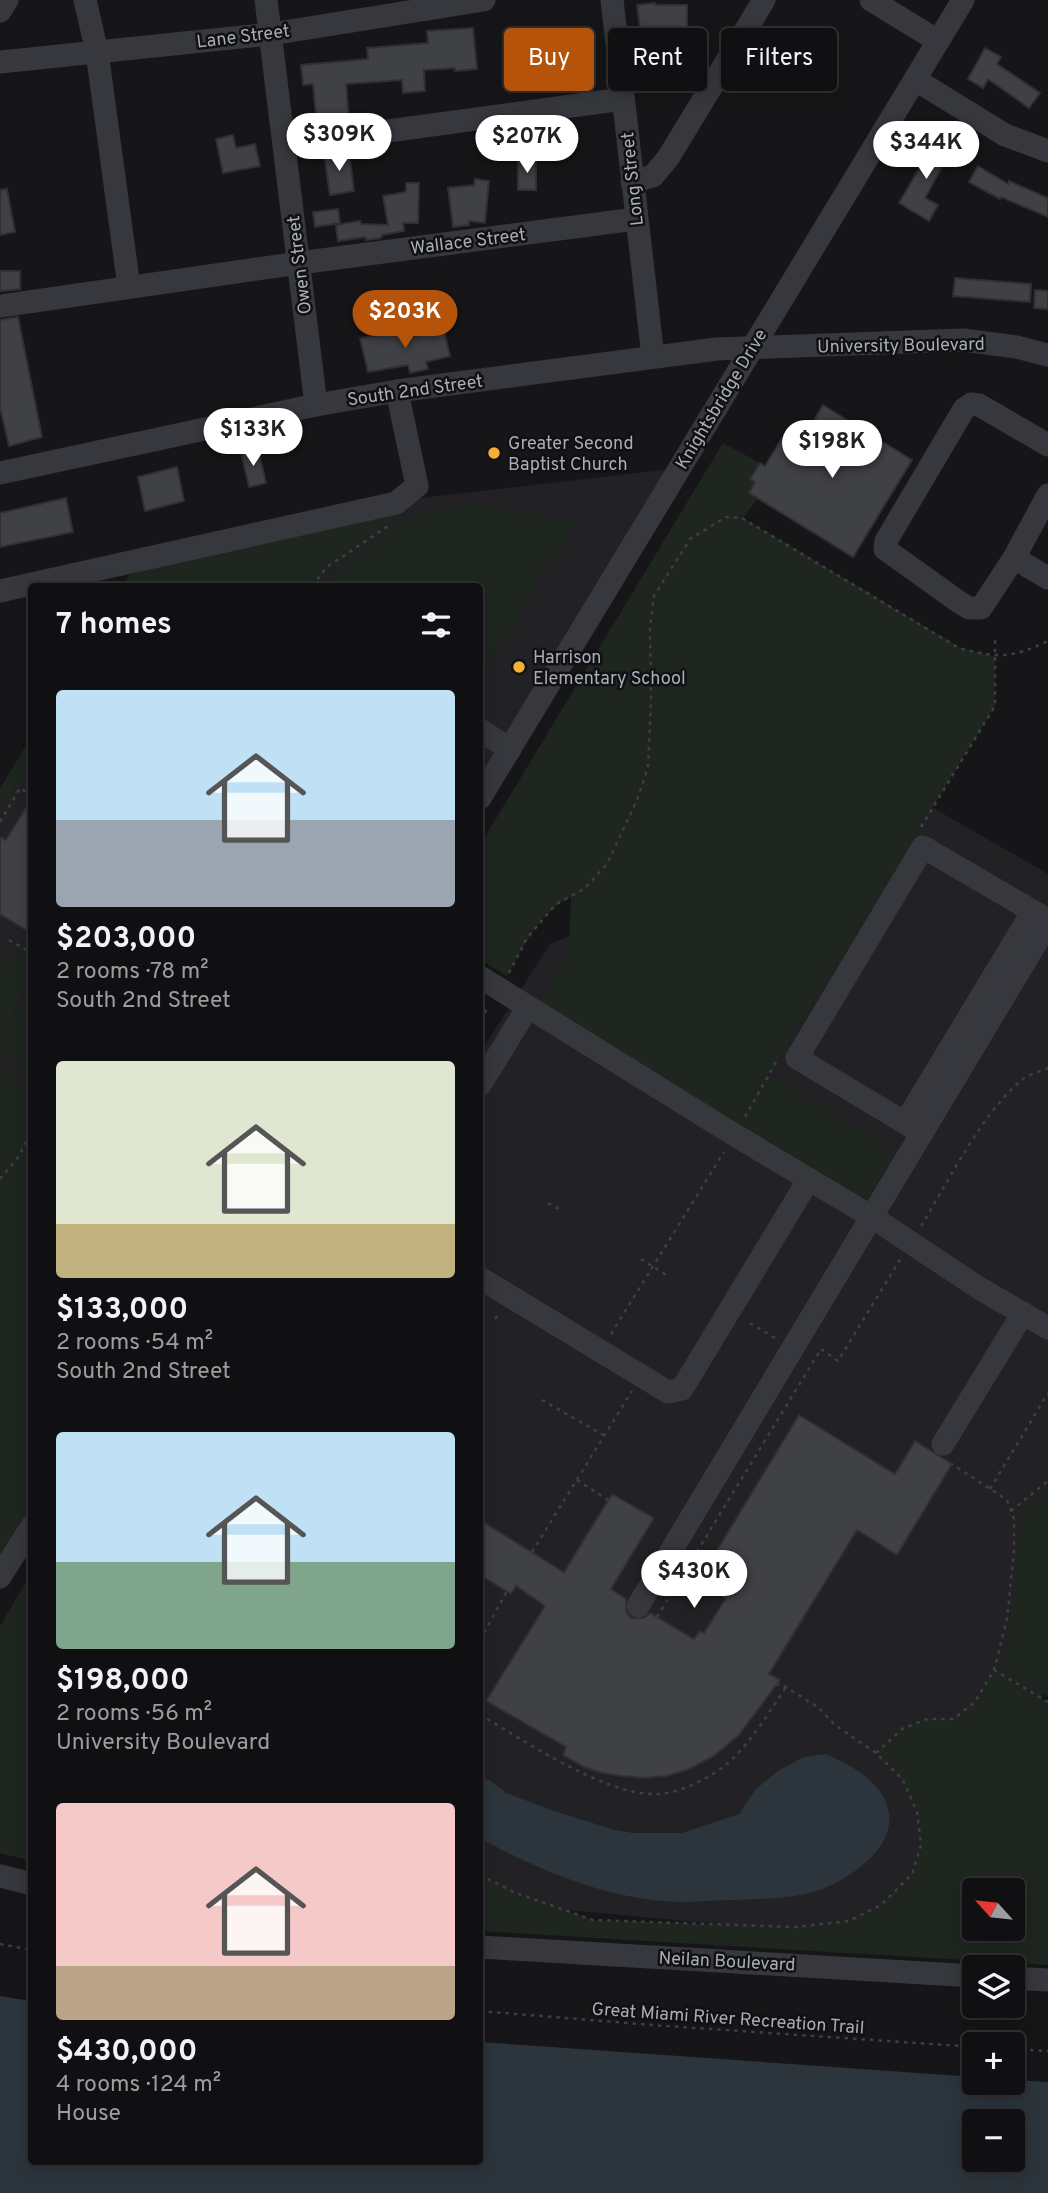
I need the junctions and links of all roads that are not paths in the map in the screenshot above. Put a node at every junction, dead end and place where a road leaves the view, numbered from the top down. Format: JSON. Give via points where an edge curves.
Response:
{"nodes":[{"id":1,"x":7,"y":0,"type":"edge"},
{"id":2,"x":85,"y":0,"type":"edge"},
{"id":3,"x":265,"y":0,"type":"edge"},
{"id":4,"x":484,"y":0,"type":"edge"},
{"id":5,"x":612,"y":0,"type":"edge"},
{"id":6,"x":764,"y":0,"type":"edge"},
{"id":7,"x":872,"y":0,"type":"edge"},
{"id":8,"x":963,"y":0,"type":"edge"},
{"id":9,"x":434,"y":4,"type":"edge"},
{"id":10,"x":0,"y":11,"type":"edge"},
{"id":11,"x":271,"y":34,"type":"junction"},
{"id":12,"x":938,"y":41,"type":"junction"},
{"id":13,"x":97,"y":52,"type":"junction"},
{"id":14,"x":0,"y":62,"type":"edge"},
{"id":15,"x":916,"y":80,"type":"junction"},
{"id":16,"x":623,"y":99,"type":"junction"},
{"id":17,"x":285,"y":145,"type":"junction"},
{"id":18,"x":1048,"y":151,"type":"edge"},
{"id":19,"x":632,"y":182,"type":"junction"},
{"id":20,"x":636,"y":219,"type":"junction"},
{"id":21,"x":299,"y":263,"type":"junction"},
{"id":22,"x":129,"y":287,"type":"junction"},
{"id":23,"x":0,"y":306,"type":"edge"},
{"id":24,"x":752,"y":348,"type":"junction"},
{"id":25,"x":1048,"y":355,"type":"edge"},
{"id":26,"x":653,"y":357,"type":"junction"},
{"id":27,"x":397,"y":391,"type":"junction"},
{"id":28,"x":316,"y":405,"type":"junction"},
{"id":29,"x":1048,"y":445,"type":"edge"},
{"id":30,"x":0,"y":474,"type":"edge"},
{"id":31,"x":1048,"y":495,"type":"edge"},
{"id":32,"x":1014,"y":558,"type":"junction"},
{"id":33,"x":1048,"y":578,"type":"edge"},
{"id":34,"x":36,"y":583,"type":"edge"},
{"id":35,"x":28,"y":585,"type":"edge"},
{"id":36,"x":0,"y":591,"type":"edge"},
{"id":37,"x":483,"y":732,"type":"edge"},
{"id":38,"x":510,"y":749,"type":"junction"},
{"id":39,"x":483,"y":793,"type":"edge"},
{"id":40,"x":1043,"y":918,"type":"edge"},
{"id":41,"x":483,"y":979,"type":"edge"},
{"id":42,"x":528,"y":1007,"type":"junction"},
{"id":43,"x":483,"y":1080,"type":"edge"},
{"id":44,"x":914,"y":1128,"type":"junction"},
{"id":45,"x":809,"y":1179,"type":"junction"},
{"id":46,"x":872,"y":1217,"type":"junction"},
{"id":47,"x":483,"y":1280,"type":"edge"},
{"id":48,"x":1023,"y":1314,"type":"junction"},
{"id":49,"x":1048,"y":1328,"type":"edge"},
{"id":50,"x":947,"y":1454,"type":"road end"},
{"id":51,"x":28,"y":1532,"type":"edge"},
{"id":52,"x":0,"y":1577,"type":"edge"},
{"id":53,"x":647,"y":1611,"type":"road end"},
{"id":54,"x":0,"y":1876,"type":"edge"},
{"id":55,"x":28,"y":1883,"type":"edge"},
{"id":56,"x":483,"y":1947,"type":"edge"},
{"id":57,"x":962,"y":1975,"type":"edge"},
{"id":58,"x":1025,"y":1979,"type":"edge"},
{"id":59,"x":1048,"y":1980,"type":"edge"}],
"edges":[{"from":1,"to":10,"type":"street"},
{"from":2,"to":13,"type":"street"},
{"from":3,"to":11,"type":"street","name":"Owen Street"},
{"from":4,"to":9,"type":"street","name":"Lane Street"},
{"from":5,"to":16,"type":"street","name":"Long Street"},
{"from":6,"to":19,"type":"street","via":[[668,158],[653,176]]},
{"from":7,"to":12,"type":"street"},
{"from":8,"to":12,"type":"street","name":"Knightsbridge Drive"},
{"from":9,"to":11,"type":"street","name":"Lane Street"},
{"from":11,"to":13,"type":"street","name":"Lane Street"},
{"from":11,"to":17,"type":"street","name":"Owen Street"},
{"from":12,"to":15,"type":"street","name":"Knightsbridge Drive"},
{"from":13,"to":14,"type":"street","name":"Lane Street"},
{"from":13,"to":22,"type":"street"},
{"from":15,"to":18,"type":"street","via":[[1005,135]]},
{"from":15,"to":24,"type":"street","name":"Knightsbridge Drive"},
{"from":16,"to":17,"type":"street"},
{"from":16,"to":19,"type":"street","name":"Long Street"},
{"from":17,"to":21,"type":"street","name":"Owen Street"},
{"from":19,"to":20,"type":"street","name":"Long Street"},
{"from":20,"to":21,"type":"street","name":"Wallace Street"},
{"from":20,"to":26,"type":"street","name":"Long Street"},
{"from":21,"to":22,"type":"street","name":"Wallace Street"},
{"from":21,"to":28,"type":"street","name":"Owen Street"},
{"from":22,"to":23,"type":"street","name":"Wallace Street"},
{"from":24,"to":25,"type":"street","name":"University Boulevard","via":[[963,340]]},
{"from":24,"to":26,"type":"street","name":"South 2nd Street"},
{"from":24,"to":38,"type":"street","name":"Knightsbridge Drive"},
{"from":26,"to":27,"type":"street","name":"South 2nd Street"},
{"from":27,"to":28,"type":"street","name":"South 2nd Street"},
{"from":27,"to":34,"type":"street","via":[[416,486],[396,503]]},
{"from":28,"to":30,"type":"street","name":"South 2nd Street"},
{"from":29,"to":32,"type":"street","via":[[971,404],[886,541],[885,550],[969,608],[981,608]]},
{"from":31,"to":32,"type":"street"},
{"from":32,"to":33,"type":"street"},
{"from":35,"to":36,"type":"street"},
{"from":37,"to":38,"type":"street"},
{"from":38,"to":39,"type":"street","name":"Knightsbridge Drive"},
{"from":40,"to":44,"type":"street"},
{"from":40,"to":44,"type":"street","via":[[922,847],[797,1058]]},
{"from":41,"to":42,"type":"street"},
{"from":42,"to":43,"type":"street"},
{"from":42,"to":45,"type":"street"},
{"from":44,"to":46,"type":"street"},
{"from":45,"to":46,"type":"street"},
{"from":45,"to":47,"type":"street","via":[[682,1389],[668,1392]]},
{"from":46,"to":48,"type":"street"},
{"from":46,"to":53,"type":"street"},
{"from":48,"to":49,"type":"street"},
{"from":48,"to":50,"type":"street"},
{"from":51,"to":52,"type":"street"},
{"from":54,"to":55,"type":"street"},
{"from":56,"to":57,"type":"street","name":"Neilan Boulevard"},
{"from":58,"to":59,"type":"street"}]}
